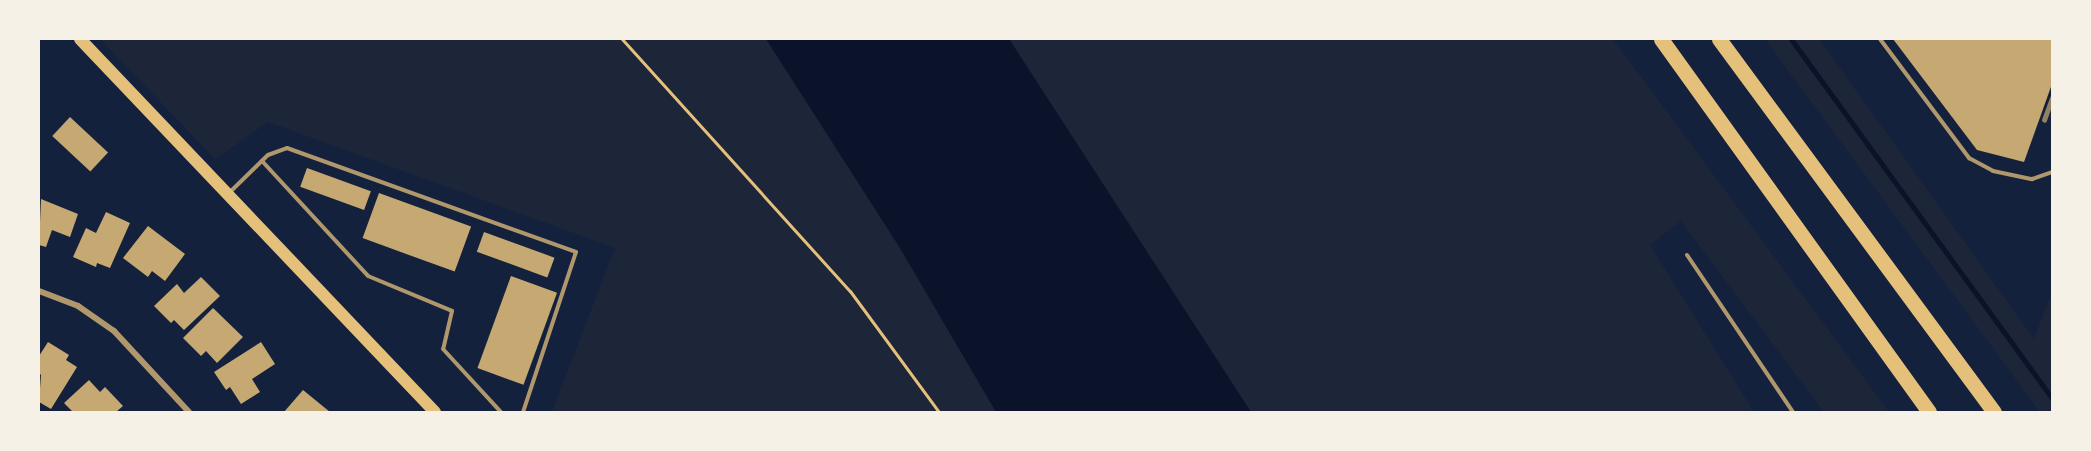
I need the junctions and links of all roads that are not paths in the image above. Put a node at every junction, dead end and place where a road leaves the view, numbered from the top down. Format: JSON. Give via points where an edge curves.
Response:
{"nodes":[{"id":1,"x":80,"y":39,"type":"edge"},
{"id":2,"x":1660,"y":39,"type":"edge"},
{"id":3,"x":1719,"y":39,"type":"edge"},
{"id":4,"x":1880,"y":39,"type":"edge"},
{"id":5,"x":262,"y":161,"type":"junction"},
{"id":6,"x":2052,"y":172,"type":"edge"},
{"id":7,"x":228,"y":194,"type":"junction"},
{"id":8,"x":1687,"y":255,"type":"dead end"},
{"id":9,"x":39,"y":291,"type":"edge"},
{"id":10,"x":189,"y":412,"type":"edge"},
{"id":11,"x":435,"y":412,"type":"edge"},
{"id":12,"x":501,"y":412,"type":"edge"},
{"id":13,"x":522,"y":412,"type":"edge"},
{"id":14,"x":1793,"y":412,"type":"edge"},
{"id":15,"x":1929,"y":412,"type":"edge"},
{"id":16,"x":1994,"y":412,"type":"edge"}],
"edges":[{"from":1,"to":7,"type":"main road"},
{"from":2,"to":15,"type":"highway"},
{"from":3,"to":16,"type":"highway"},
{"from":4,"to":6,"type":"lane","via":[[1969,158],[1993,171],[2032,179]]},
{"from":5,"to":7,"type":"lane"},
{"from":5,"to":12,"type":"lane","via":[[368,276],[452,311],[443,349]]},
{"from":5,"to":13,"type":"lane","via":[[287,148],[576,252]]},
{"from":7,"to":11,"type":"main road"},
{"from":8,"to":14,"type":"lane"},
{"from":9,"to":10,"type":"street","via":[[78,306],[114,331]]}]}
